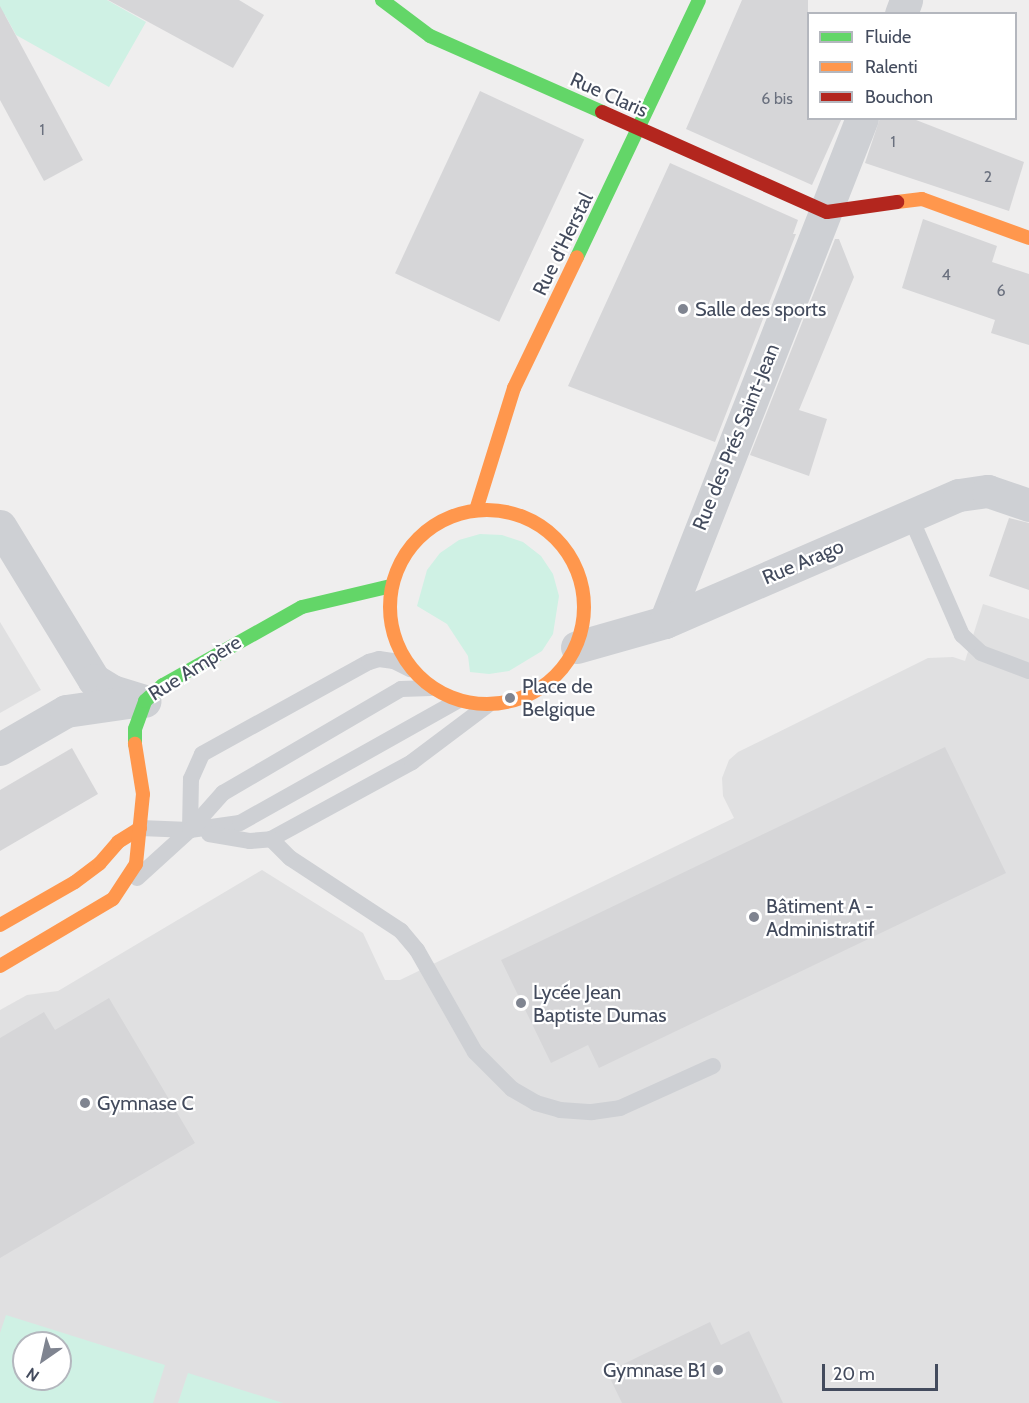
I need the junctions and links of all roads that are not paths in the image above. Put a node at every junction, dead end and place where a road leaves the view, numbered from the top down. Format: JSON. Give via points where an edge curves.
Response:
{"nodes":[{"id":1,"x":382,"y":0,"type":"edge"},
{"id":2,"x":699,"y":0,"type":"edge"},
{"id":3,"x":861,"y":120,"type":"edge"},
{"id":4,"x":640,"y":130,"type":"junction"},
{"id":5,"x":827,"y":212,"type":"junction"},
{"id":6,"x":1029,"y":238,"type":"edge"},
{"id":7,"x":1029,"y":505,"type":"edge"},
{"id":8,"x":476,"y":510,"type":"junction"},
{"id":9,"x":910,"y":516,"type":"junction"},
{"id":10,"x":0,"y":526,"type":"edge"},
{"id":11,"x":391,"y":586,"type":"junction"},
{"id":12,"x":665,"y":622,"type":"junction"},
{"id":13,"x":576,"y":647,"type":"junction"},
{"id":14,"x":410,"y":669,"type":"junction"},
{"id":15,"x":1029,"y":671,"type":"edge"},
{"id":16,"x":432,"y":688,"type":"junction"},
{"id":17,"x":145,"y":700,"type":"junction"},
{"id":18,"x":457,"y":700,"type":"junction"},
{"id":19,"x":488,"y":705,"type":"junction"},
{"id":20,"x":0,"y":749,"type":"edge"},
{"id":21,"x":140,"y":828,"type":"junction"},
{"id":22,"x":190,"y":830,"type":"junction"},
{"id":23,"x":272,"y":839,"type":"junction"},
{"id":24,"x":114,"y":898,"type":"junction"},
{"id":25,"x":0,"y":925,"type":"edge"},
{"id":26,"x":0,"y":966,"type":"edge"},
{"id":27,"x":713,"y":1066,"type":"dead end"}],
"edges":[{"from":1,"to":4,"type":"street","name":"Rue Claris","via":[[430,36]]},
{"from":2,"to":4,"type":"street","name":"Rue d'Herstal"},
{"from":3,"to":5,"type":"street","name":"Rue des Prés Saint-Jean"},
{"from":4,"to":5,"type":"street","name":"Rue Claris"},
{"from":4,"to":8,"type":"street","name":"Rue d'Herstal","via":[[514,388]]},
{"from":5,"to":6,"type":"street","via":[[922,199]]},
{"from":5,"to":12,"type":"street","name":"Rue des Prés Saint-Jean","via":[[725,459]]},
{"from":7,"to":9,"type":"street","name":"Rue Arago","via":[[988,491],[959,495]]},
{"from":8,"to":11,"type":"street","via":[[430,527],[409,548]]},
{"from":8,"to":13,"type":"street","via":[[515,514],[547,531],[561,544],[572,560],[583,592],[583,626]]},
{"from":9,"to":12,"type":"street","name":"Rue Arago"},
{"from":9,"to":15,"type":"lane","via":[[962,635],[981,653]]},
{"from":10,"to":17,"type":"street","via":[[94,680],[112,691]]},
{"from":11,"to":14,"type":"street","via":[[389,613],[394,639]]},
{"from":11,"to":17,"type":"street","name":"Rue Ampère","via":[[302,606]]},
{"from":12,"to":13,"type":"street","name":"Rue Arago"},
{"from":13,"to":19,"type":"street","via":[[565,666],[533,694]]},
{"from":14,"to":16,"type":"street"},
{"from":14,"to":22,"type":"lane","via":[[394,661],[369,662],[202,754],[191,779]]},
{"from":16,"to":18,"type":"street"},
{"from":16,"to":22,"type":"lane","via":[[401,689],[223,793]]},
{"from":17,"to":20,"type":"street","name":"Rue Ampère","via":[[66,711]]},
{"from":17,"to":21,"type":"street","via":[[135,729],[143,794]]},
{"from":18,"to":19,"type":"street"},
{"from":18,"to":22,"type":"lane","via":[[240,823]]},
{"from":19,"to":23,"type":"lane","via":[[412,762]]},
{"from":21,"to":22,"type":"lane"},
{"from":21,"to":24,"type":"street","via":[[136,864]]},
{"from":21,"to":25,"type":"street","via":[[75,882]]},
{"from":22,"to":23,"type":"lane","via":[[250,841]]},
{"from":22,"to":24,"type":"lane"},
{"from":23,"to":27,"type":"lane","via":[[290,858],[401,931],[417,950],[475,1052],[512,1089],[536,1103],[570,1111],[620,1108]]},
{"from":24,"to":26,"type":"street"}]}
